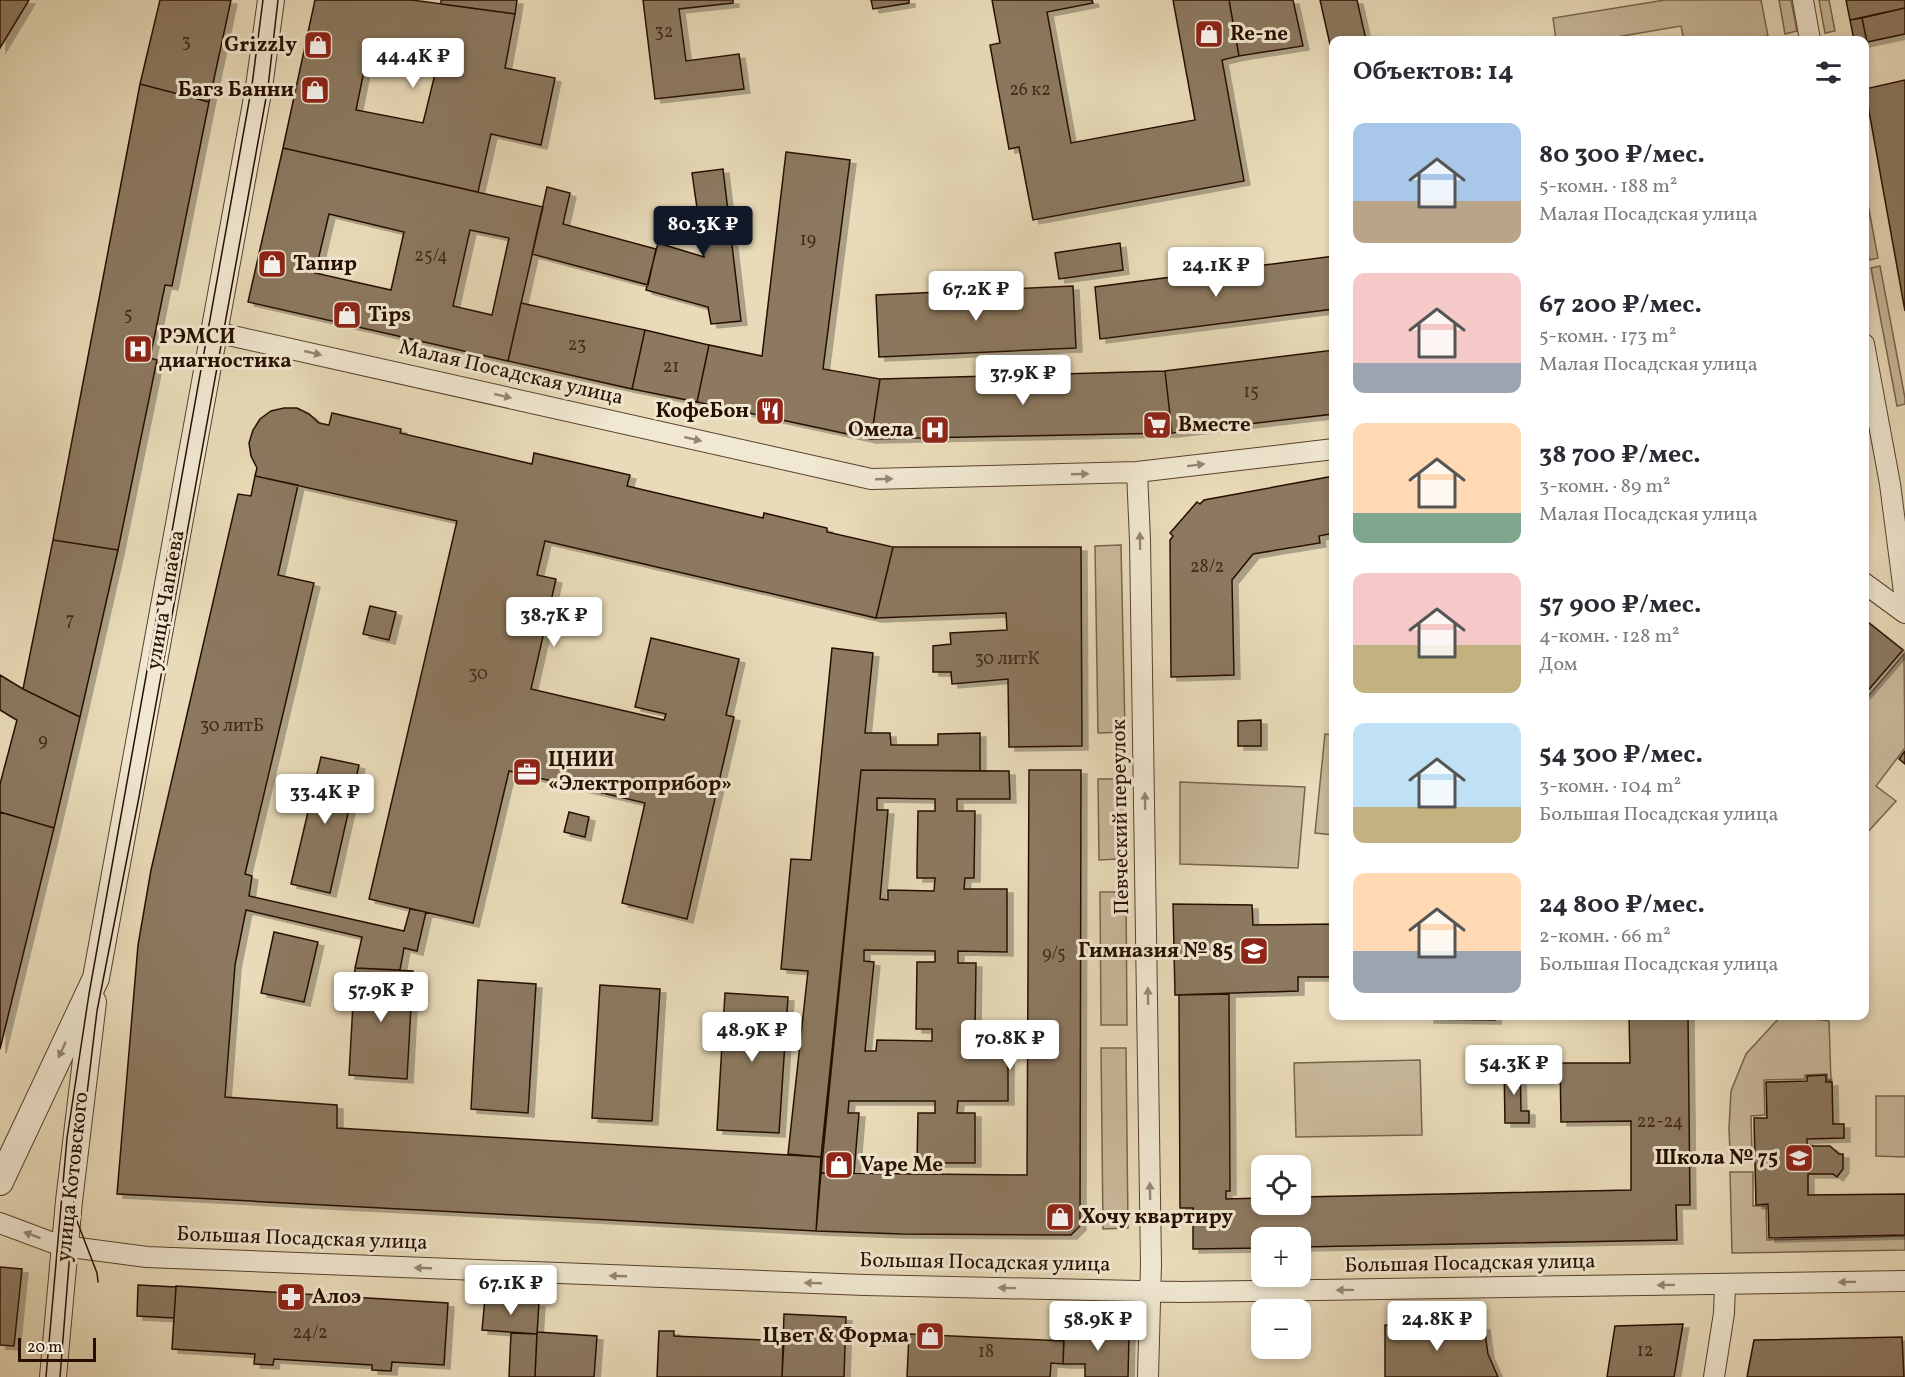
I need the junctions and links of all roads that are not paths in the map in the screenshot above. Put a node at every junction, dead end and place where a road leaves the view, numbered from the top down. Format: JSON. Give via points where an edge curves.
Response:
{"nodes":[{"id":1,"x":271,"y":0,"type":"edge"},
{"id":2,"x":1803,"y":0,"type":"edge"},
{"id":3,"x":1809,"y":36,"type":"edge"},
{"id":4,"x":214,"y":332,"type":"junction"},
{"id":5,"x":1870,"y":405,"type":"edge"},
{"id":6,"x":1329,"y":450,"type":"edge"},
{"id":7,"x":1137,"y":472,"type":"junction"},
{"id":8,"x":1869,"y":587,"type":"edge"},
{"id":9,"x":1905,"y":600,"type":"edge"},
{"id":10,"x":1905,"y":613,"type":"edge"},
{"id":11,"x":96,"y":978,"type":"junction"},
{"id":12,"x":0,"y":1182,"type":"edge"},
{"id":13,"x":0,"y":1223,"type":"edge"},
{"id":14,"x":64,"y":1245,"type":"junction"},
{"id":15,"x":1905,"y":1281,"type":"edge"},
{"id":16,"x":1725,"y":1284,"type":"junction"},
{"id":17,"x":1150,"y":1291,"type":"junction"},
{"id":18,"x":53,"y":1377,"type":"edge"},
{"id":19,"x":1148,"y":1377,"type":"edge"},
{"id":20,"x":1714,"y":1377,"type":"edge"}],
"edges":[{"from":1,"to":4,"type":"street","name":"улица Чапаева"},
{"from":2,"to":3,"type":"street"},
{"from":4,"to":7,"type":"street","name":"Малая Посадская улица","one_way":true,"via":[[871,479]]},
{"from":4,"to":11,"type":"street","name":"улица Чапаева"},
{"from":5,"to":9,"type":"street","via":[[1890,484]]},
{"from":7,"to":6,"type":"street","name":"Малая Посадская улица","one_way":true},
{"from":17,"to":7,"type":"street","name":"Певческий переулок","one_way":true},
{"from":8,"to":10,"type":"street"},
{"from":11,"to":12,"type":"street","name":"улица Чапаева","one_way":true},
{"from":11,"to":14,"type":"street","name":"улица Котовского"},
{"from":14,"to":13,"type":"street","name":"Большая Посадская улица","one_way":true},
{"from":17,"to":14,"type":"street","name":"Большая Посадская улица","one_way":true,"via":[[876,1285],[147,1257]]},
{"from":14,"to":18,"type":"street","name":"улица Котовского"},
{"from":15,"to":16,"type":"street","name":"Большая Посадская улица","one_way":true},
{"from":16,"to":17,"type":"street","name":"Большая Посадская улица","one_way":true},
{"from":16,"to":20,"type":"street","via":[[1725,1313]]},
{"from":17,"to":19,"type":"street","name":"Певческий переулок"}]}
